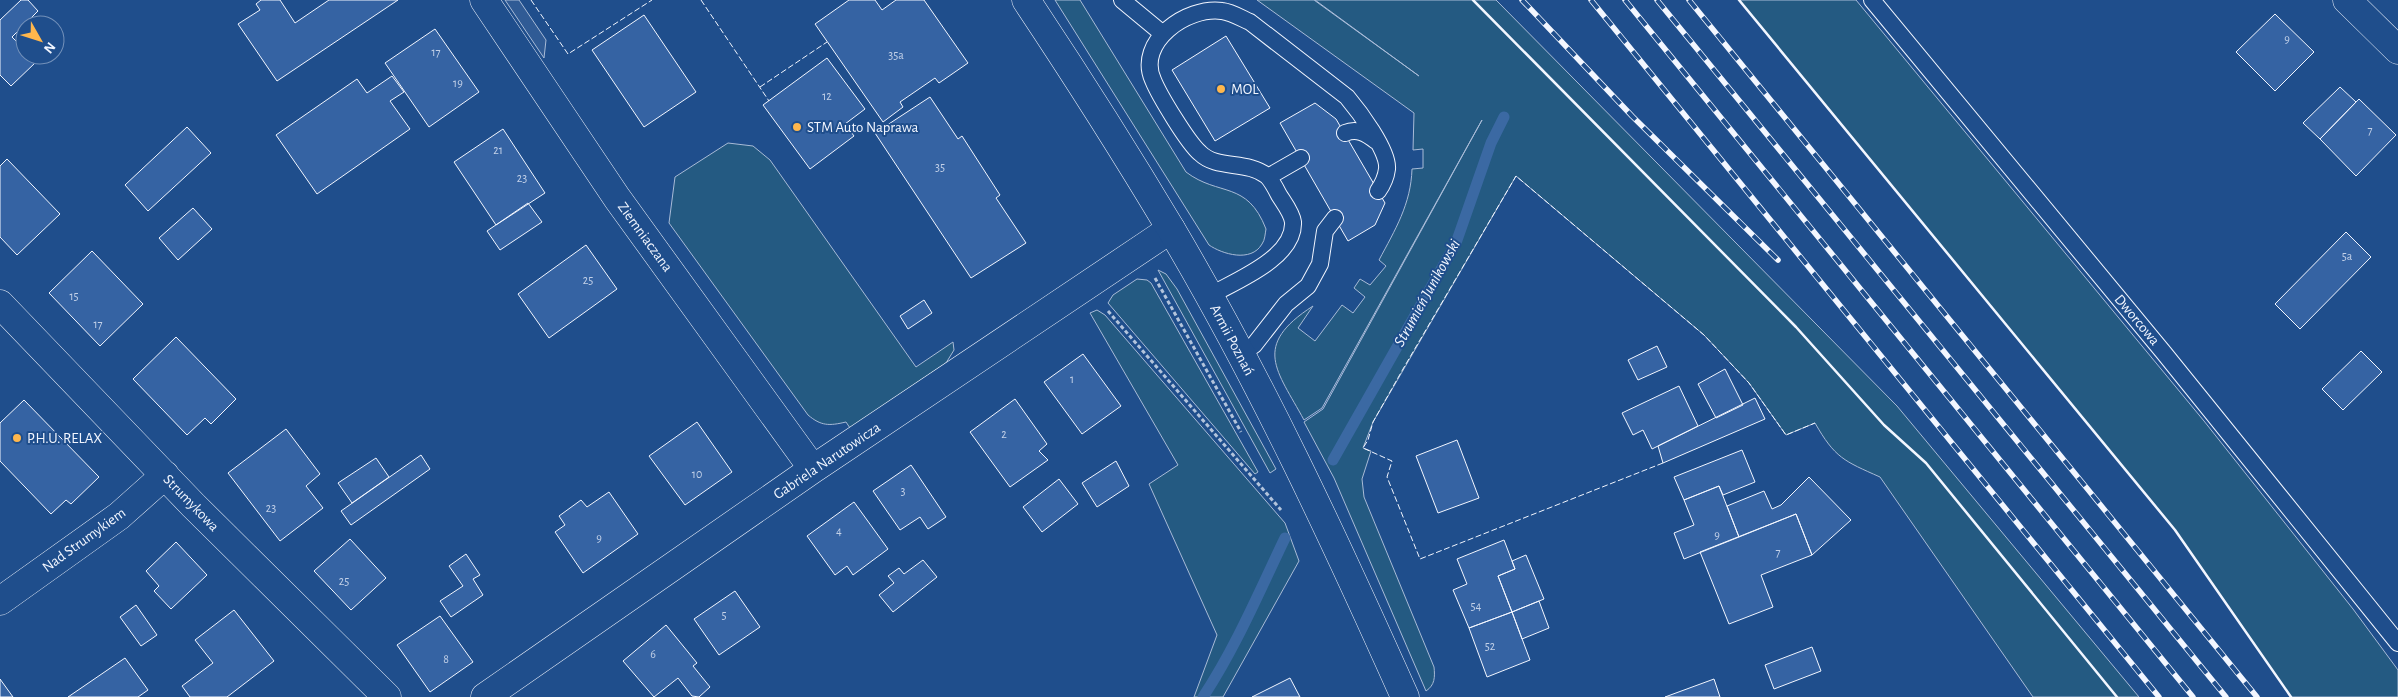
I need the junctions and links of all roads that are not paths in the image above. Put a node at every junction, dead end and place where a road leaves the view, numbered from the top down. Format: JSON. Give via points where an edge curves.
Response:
{"nodes":[{"id":1,"x":484,"y":0,"type":"edge"},
{"id":2,"x":1026,"y":0,"type":"edge"},
{"id":3,"x":1122,"y":0,"type":"edge"},
{"id":4,"x":1872,"y":0,"type":"edge"},
{"id":5,"x":2347,"y":0,"type":"edge"},
{"id":6,"x":1163,"y":34,"type":"junction"},
{"id":7,"x":2398,"y":50,"type":"edge"},
{"id":8,"x":1345,"y":133,"type":"dead end"},
{"id":9,"x":1376,"y":141,"type":"junction"},
{"id":10,"x":1301,"y":158,"type":"dead end"},
{"id":11,"x":1268,"y":177,"type":"junction"},
{"id":12,"x":1378,"y":191,"type":"dead end"},
{"id":13,"x":1335,"y":218,"type":"dead end"},
{"id":14,"x":1171,"y":229,"type":"junction"},
{"id":15,"x":1209,"y":296,"type":"junction"},
{"id":16,"x":0,"y":304,"type":"edge"},
{"id":17,"x":1240,"y":355,"type":"junction"},
{"id":18,"x":813,"y":469,"type":"junction"},
{"id":19,"x":165,"y":475,"type":"junction"},
{"id":20,"x":0,"y":601,"type":"edge"},
{"id":21,"x":2398,"y":643,"type":"edge"},
{"id":22,"x":387,"y":697,"type":"edge"},
{"id":23,"x":485,"y":697,"type":"edge"},
{"id":24,"x":1405,"y":697,"type":"edge"}],
"edges":[{"from":1,"to":18,"type":"street","name":"Ziemniaczana","via":[[611,190]]},
{"from":2,"to":14,"type":"street","name":"Armii Poznań"},
{"from":3,"to":6,"type":"lane"},
{"from":4,"to":21,"type":"lane","name":"Dworcowa","via":[[2164,353]]},
{"from":5,"to":7,"type":"street"},
{"from":6,"to":9,"type":"lane","via":[[1189,16],[1206,12],[1221,11],[1242,18],[1347,97],[1358,109]]},
{"from":6,"to":11,"type":"lane","via":[[1151,53],[1152,79],[1191,144],[1209,160],[1247,166]]},
{"from":8,"to":9,"type":"lane","via":[[1359,131]]},
{"from":9,"to":12,"type":"lane","via":[[1388,168]]},
{"from":10,"to":11,"type":"lane"},
{"from":11,"to":15,"type":"lane","via":[[1293,221],[1287,246],[1274,258]]},
{"from":13,"to":17,"type":"lane","via":[[1325,231],[1320,264],[1308,286],[1286,304],[1254,344]]},
{"from":14,"to":15,"type":"street","name":"Armii Poznań"},
{"from":14,"to":18,"type":"street","name":"Gabriela Narutowicza"},
{"from":15,"to":17,"type":"street","name":"Armii Poznań"},
{"from":16,"to":19,"type":"street","name":"Strumykowa"},
{"from":17,"to":24,"type":"street","name":"Armii Poznań","via":[[1348,570]]},
{"from":18,"to":23,"type":"street","name":"Gabriela Narutowicza"},
{"from":19,"to":20,"type":"street","name":"Nad Strumykiem","via":[[126,511]]},
{"from":19,"to":22,"type":"street","name":"Strumykowa"}]}
